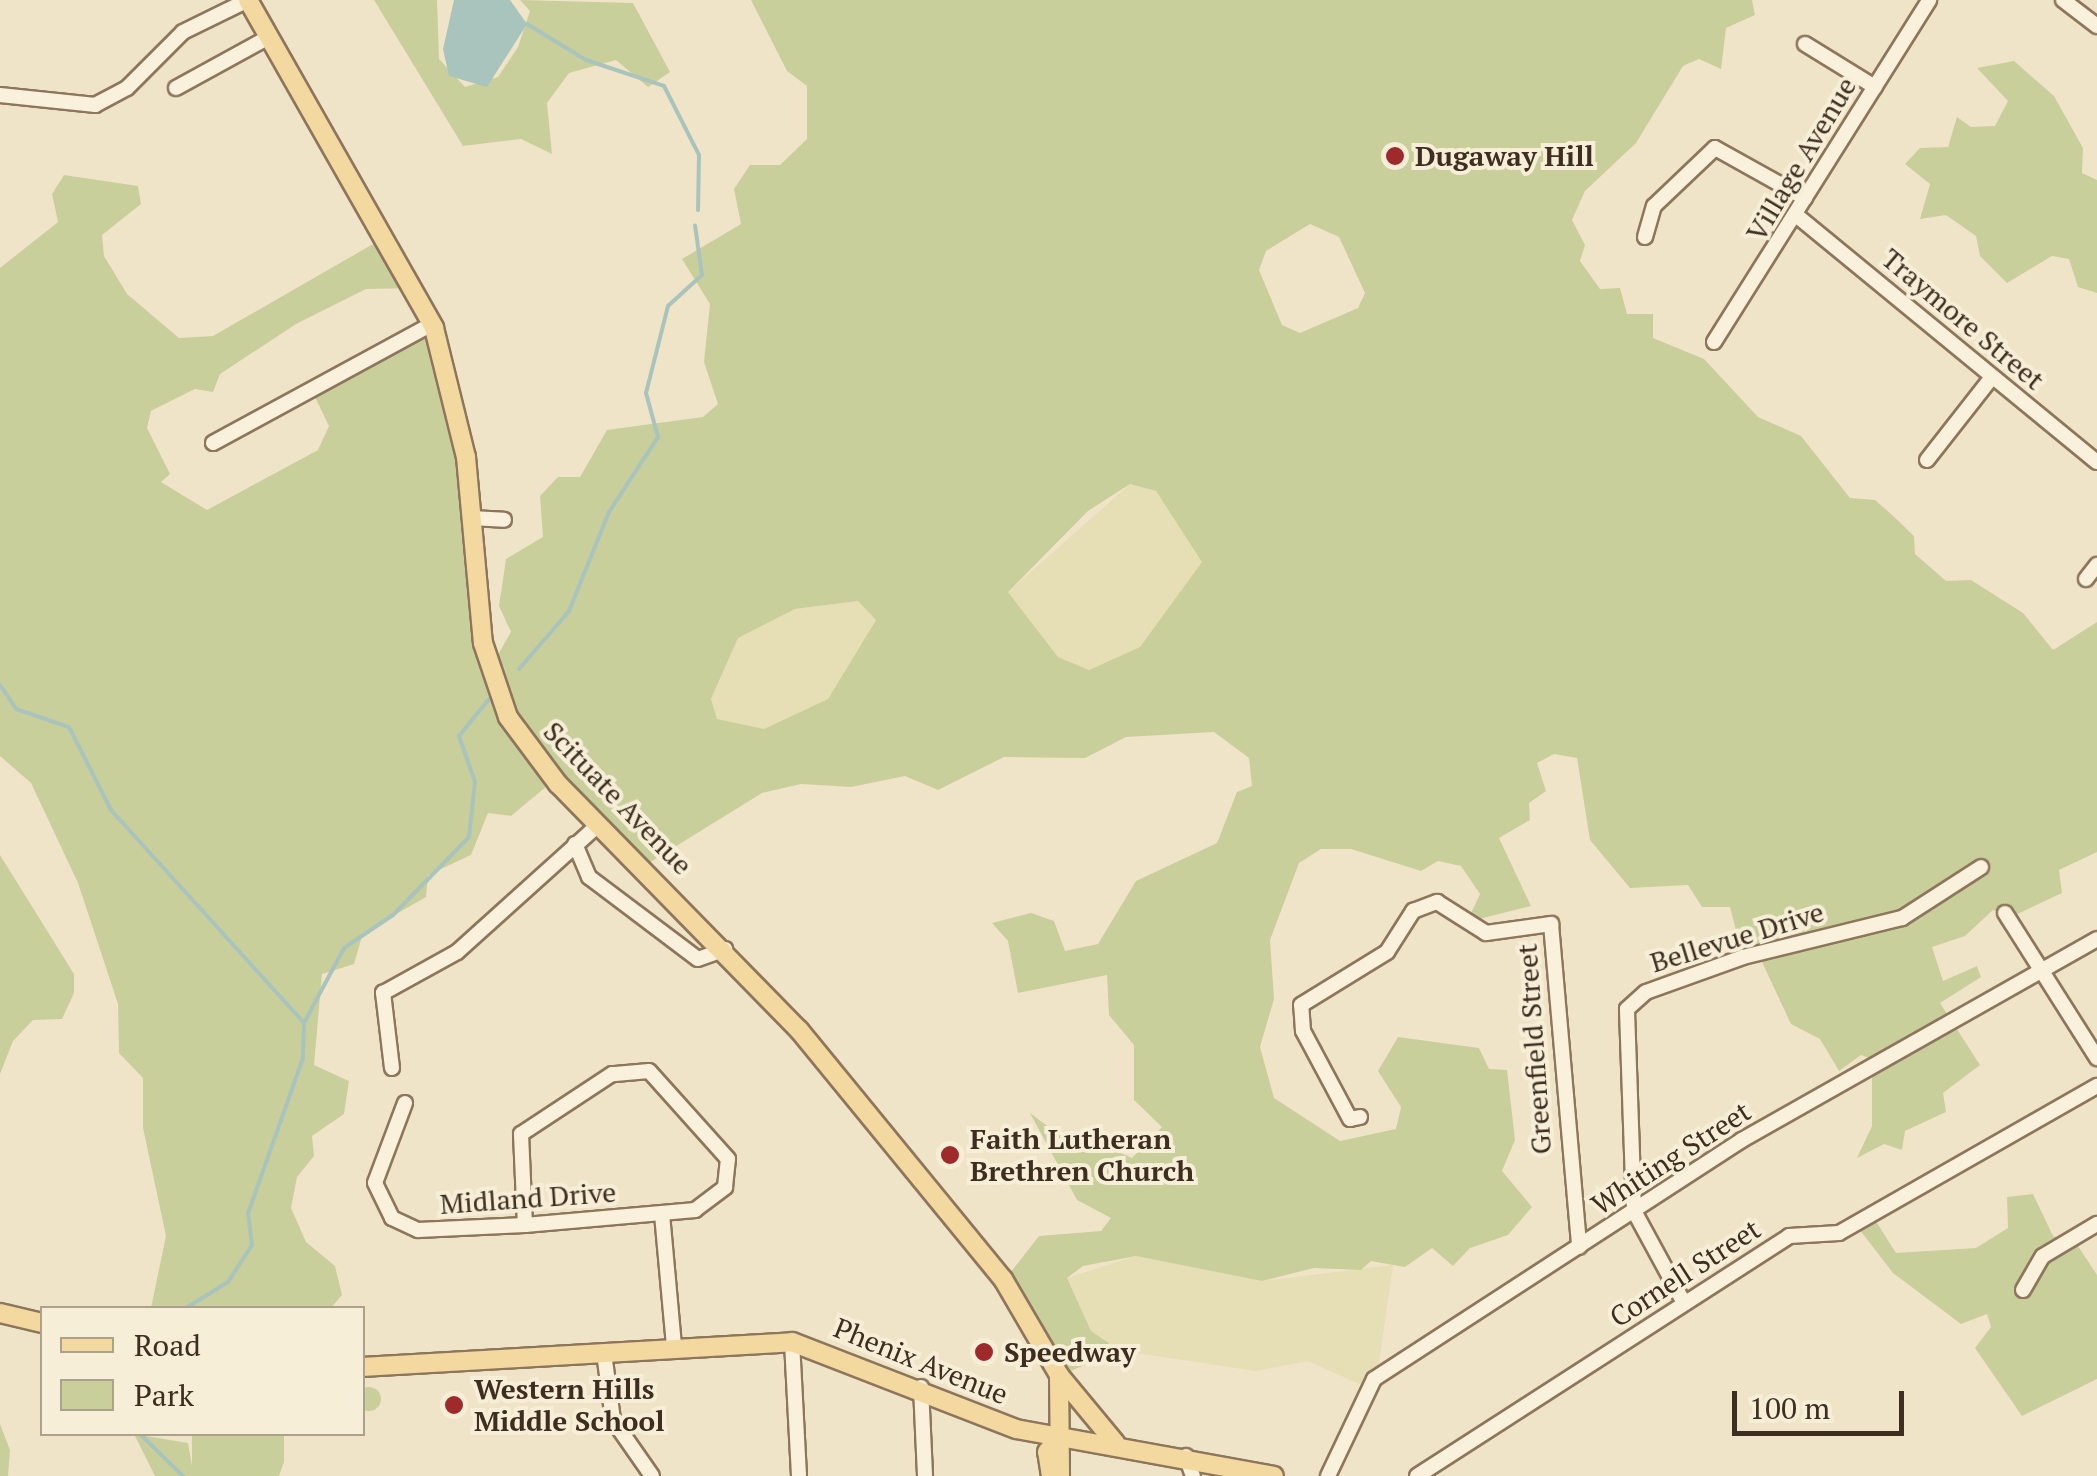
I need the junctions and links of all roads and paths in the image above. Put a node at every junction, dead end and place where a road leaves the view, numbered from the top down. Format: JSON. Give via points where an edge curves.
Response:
{"nodes":[{"id":1,"x":248,"y":0,"type":"edge"},
{"id":2,"x":1929,"y":0,"type":"edge"},
{"id":3,"x":2063,"y":0,"type":"edge"},
{"id":4,"x":2097,"y":26,"type":"edge"},
{"id":5,"x":269,"y":37,"type":"junction"},
{"id":6,"x":1805,"y":44,"type":"dead end"},
{"id":7,"x":176,"y":88,"type":"dead end"},
{"id":8,"x":1874,"y":88,"type":"junction"},
{"id":9,"x":0,"y":95,"type":"edge"},
{"id":10,"x":1804,"y":198,"type":"junction"},
{"id":11,"x":1796,"y":214,"type":"junction"},
{"id":12,"x":1645,"y":237,"type":"dead end"},
{"id":13,"x":432,"y":324,"type":"junction"},
{"id":14,"x":1714,"y":342,"type":"dead end"},
{"id":15,"x":1992,"y":377,"type":"junction"},
{"id":16,"x":213,"y":442,"type":"dead end"},
{"id":17,"x":1927,"y":460,"type":"dead end"},
{"id":18,"x":2097,"y":462,"type":"edge"},
{"id":19,"x":471,"y":518,"type":"junction"},
{"id":20,"x":504,"y":520,"type":"dead end"},
{"id":21,"x":2097,"y":565,"type":"edge"},
{"id":22,"x":2086,"y":579,"type":"dead end"},
{"id":23,"x":599,"y":824,"type":"junction"},
{"id":24,"x":575,"y":844,"type":"junction"},
{"id":25,"x":1982,"y":868,"type":"dead end"},
{"id":26,"x":2005,"y":913,"type":"dead end"},
{"id":27,"x":2097,"y":939,"type":"edge"},
{"id":28,"x":724,"y":949,"type":"junction"},
{"id":29,"x":2041,"y":970,"type":"junction"},
{"id":30,"x":2097,"y":1058,"type":"edge"},
{"id":31,"x":392,"y":1068,"type":"dead end"},
{"id":32,"x":2097,"y":1086,"type":"edge"},
{"id":33,"x":405,"y":1103,"type":"dead end"},
{"id":34,"x":1360,"y":1117,"type":"dead end"},
{"id":35,"x":1634,"y":1211,"type":"junction"},
{"id":36,"x":662,"y":1214,"type":"junction"},
{"id":37,"x":2097,"y":1224,"type":"edge"},
{"id":38,"x":526,"y":1225,"type":"junction"},
{"id":39,"x":1579,"y":1246,"type":"junction"},
{"id":40,"x":2023,"y":1290,"type":"dead end"},
{"id":41,"x":1684,"y":1303,"type":"junction"},
{"id":42,"x":0,"y":1313,"type":"edge"},
{"id":43,"x":40,"y":1323,"type":"edge"},
{"id":44,"x":792,"y":1342,"type":"junction"},
{"id":45,"x":674,"y":1346,"type":"junction"},
{"id":46,"x":604,"y":1353,"type":"junction"},
{"id":47,"x":365,"y":1367,"type":"edge"},
{"id":48,"x":1059,"y":1375,"type":"junction"},
{"id":49,"x":922,"y":1386,"type":"junction"},
{"id":50,"x":1059,"y":1438,"type":"junction"},
{"id":51,"x":1121,"y":1447,"type":"junction"},
{"id":52,"x":1186,"y":1456,"type":"junction"},
{"id":53,"x":652,"y":1476,"type":"edge"},
{"id":54,"x":799,"y":1476,"type":"edge"},
{"id":55,"x":925,"y":1476,"type":"edge"},
{"id":56,"x":1051,"y":1476,"type":"edge"},
{"id":57,"x":1060,"y":1476,"type":"edge"},
{"id":58,"x":1192,"y":1476,"type":"edge"},
{"id":59,"x":1274,"y":1476,"type":"edge"},
{"id":60,"x":1328,"y":1476,"type":"edge"},
{"id":61,"x":1417,"y":1476,"type":"edge"}],
"edges":[{"from":1,"to":5,"type":"main road","name":"Scituate Avenue"},
{"from":1,"to":9,"type":"street","via":[[183,32],[127,88],[95,105]]},
{"from":2,"to":8,"type":"street","name":"Village Avenue"},
{"from":3,"to":4,"type":"street"},
{"from":5,"to":7,"type":"street"},
{"from":5,"to":13,"type":"main road","name":"Scituate Avenue"},
{"from":6,"to":8,"type":"street"},
{"from":8,"to":10,"type":"street","name":"Village Avenue"},
{"from":10,"to":11,"type":"street","name":"Village Avenue"},
{"from":10,"to":12,"type":"street","via":[[1715,148],[1654,206]]},
{"from":11,"to":14,"type":"street","name":"Village Avenue"},
{"from":11,"to":15,"type":"street","name":"Traymore Street"},
{"from":13,"to":16,"type":"street"},
{"from":13,"to":19,"type":"main road","name":"Scituate Avenue","via":[[456,398]]},
{"from":15,"to":17,"type":"street"},
{"from":15,"to":18,"type":"street","name":"Traymore Street"},
{"from":19,"to":20,"type":"street"},
{"from":19,"to":23,"type":"main road","name":"Scituate Avenue","via":[[478,612],[501,702],[536,759]]},
{"from":21,"to":22,"type":"street"},
{"from":23,"to":24,"type":"street"},
{"from":23,"to":28,"type":"main road","name":"Scituate Avenue"},
{"from":24,"to":28,"type":"street","via":[[589,877],[698,959]]},
{"from":24,"to":31,"type":"street","via":[[457,952],[383,993]]},
{"from":25,"to":35,"type":"street","name":"Bellevue Drive","via":[[1902,918],[1762,952],[1633,1001],[1622,1030]]},
{"from":26,"to":29,"type":"street"},
{"from":27,"to":29,"type":"street","name":"Whiting Street"},
{"from":28,"to":48,"type":"main road","name":"Scituate Avenue","via":[[1003,1279]]},
{"from":29,"to":30,"type":"street"},
{"from":29,"to":35,"type":"street","name":"Whiting Street"},
{"from":32,"to":41,"type":"street","name":"Cornell Street","via":[[1839,1233],[1789,1236]]},
{"from":33,"to":38,"type":"street","name":"Midland Drive","via":[[375,1183],[392,1218],[418,1230]]},
{"from":34,"to":39,"type":"street","name":"Greenfield Street","via":[[1350,1118],[1302,1030],[1300,1005],[1387,952],[1413,911],[1437,902],[1486,933],[1550,924]]},
{"from":35,"to":39,"type":"street","name":"Whiting Street"},
{"from":35,"to":41,"type":"street","name":"Bellevue Drive"},
{"from":36,"to":38,"type":"street","name":"Midland Drive"},
{"from":36,"to":38,"type":"street","name":"Midland Drive","via":[[706,1205],[730,1166],[665,1083],[640,1068],[596,1083],[520,1134]]},
{"from":36,"to":45,"type":"street"},
{"from":37,"to":40,"type":"street","via":[[2043,1256]]},
{"from":39,"to":60,"type":"street","name":"Whiting Street","via":[[1374,1379]]},
{"from":41,"to":61,"type":"street","name":"Cornell Street"},
{"from":42,"to":43,"type":"main road"},
{"from":44,"to":45,"type":"main road","name":"Phenix Avenue"},
{"from":44,"to":49,"type":"main road","name":"Phenix Avenue"},
{"from":44,"to":54,"type":"street"},
{"from":45,"to":46,"type":"main road","name":"Phenix Avenue"},
{"from":46,"to":47,"type":"main road","name":"Phenix Avenue"},
{"from":46,"to":53,"type":"street","via":[[613,1420]]},
{"from":48,"to":50,"type":"main road"},
{"from":48,"to":51,"type":"main road","name":"Scituate Avenue"},
{"from":49,"to":50,"type":"main road","name":"Phenix Avenue"},
{"from":49,"to":55,"type":"street"},
{"from":50,"to":51,"type":"main road","name":"Phenix Avenue"},
{"from":50,"to":56,"type":"main road","via":[[1048,1452]]},
{"from":50,"to":57,"type":"main road"},
{"from":51,"to":52,"type":"main road","name":"Phenix Avenue"},
{"from":52,"to":58,"type":"street"},
{"from":52,"to":59,"type":"main road","name":"Phenix Avenue"}]}
